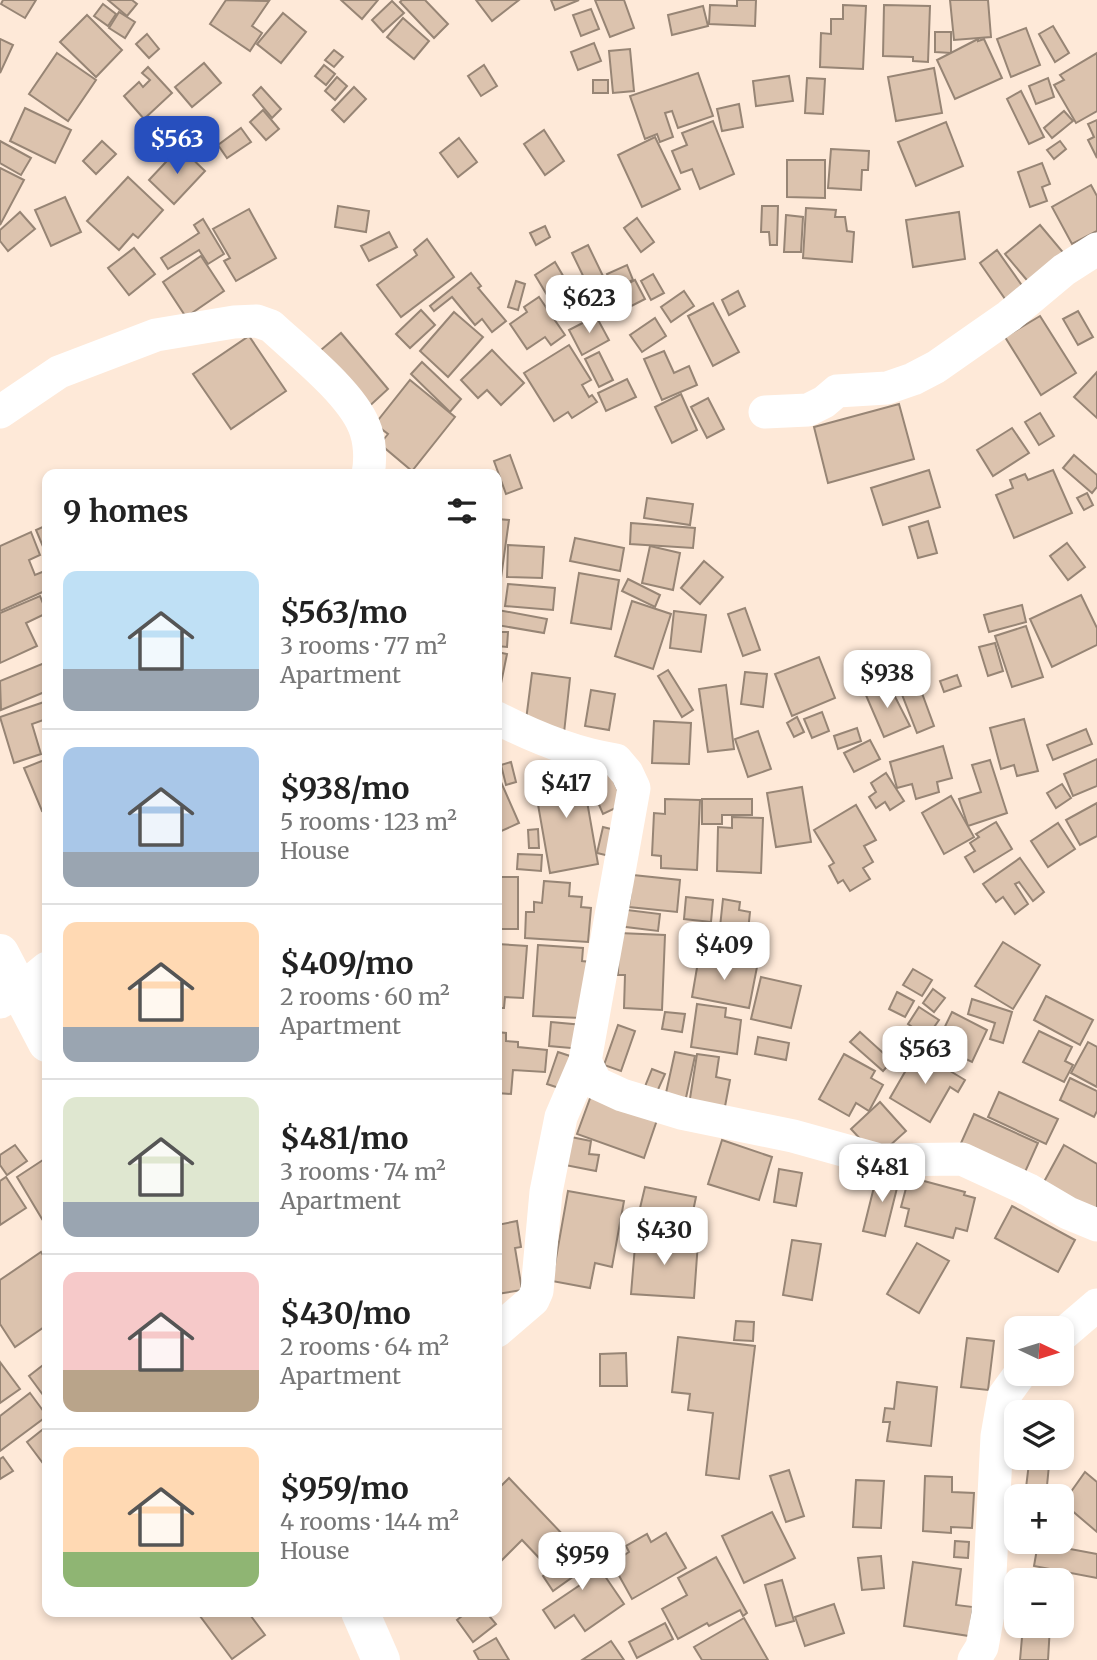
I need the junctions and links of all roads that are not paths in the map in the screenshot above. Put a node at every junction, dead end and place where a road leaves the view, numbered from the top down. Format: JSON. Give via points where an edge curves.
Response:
{"nodes":[{"id":1,"x":1097,"y":249,"type":"edge"},
{"id":2,"x":0,"y":412,"type":"edge"},
{"id":3,"x":765,"y":412,"type":"dead end"},
{"id":4,"x":369,"y":469,"type":"edge"},
{"id":5,"x":502,"y":721,"type":"edge"},
{"id":6,"x":0,"y":953,"type":"edge"},
{"id":7,"x":22,"y":987,"type":"edge"},
{"id":8,"x":42,"y":1032,"type":"edge"},
{"id":9,"x":585,"y":1061,"type":"junction"},
{"id":10,"x":1097,"y":1225,"type":"edge"},
{"id":11,"x":1097,"y":1306,"type":"edge"},
{"id":12,"x":1074,"y":1325,"type":"edge"},
{"id":13,"x":502,"y":1327,"type":"edge"},
{"id":14,"x":1011,"y":1386,"type":"edge"},
{"id":15,"x":362,"y":1617,"type":"edge"},
{"id":16,"x":381,"y":1660,"type":"edge"},
{"id":17,"x":974,"y":1660,"type":"edge"}],
"edges":[{"from":1,"to":3,"type":"street","via":[[976,340],[913,379],[887,388],[837,391],[807,410]]},
{"from":2,"to":4,"type":"street","via":[[59,372],[156,335],[257,321],[271,326],[350,401],[365,427]]},
{"from":5,"to":9,"type":"street","via":[[527,734],[616,760],[634,788]]},
{"from":6,"to":7,"type":"main road"},
{"from":7,"to":8,"type":"main road"},
{"from":9,"to":10,"type":"street","via":[[596,1083],[622,1095],[879,1160],[962,1160]]},
{"from":9,"to":13,"type":"street","via":[[561,1117],[546,1192],[537,1291]]},
{"from":11,"to":12,"type":"street"},
{"from":14,"to":17,"type":"street","via":[[1004,1396],[997,1436],[988,1614],[982,1647]]},
{"from":15,"to":16,"type":"main road"}]}
